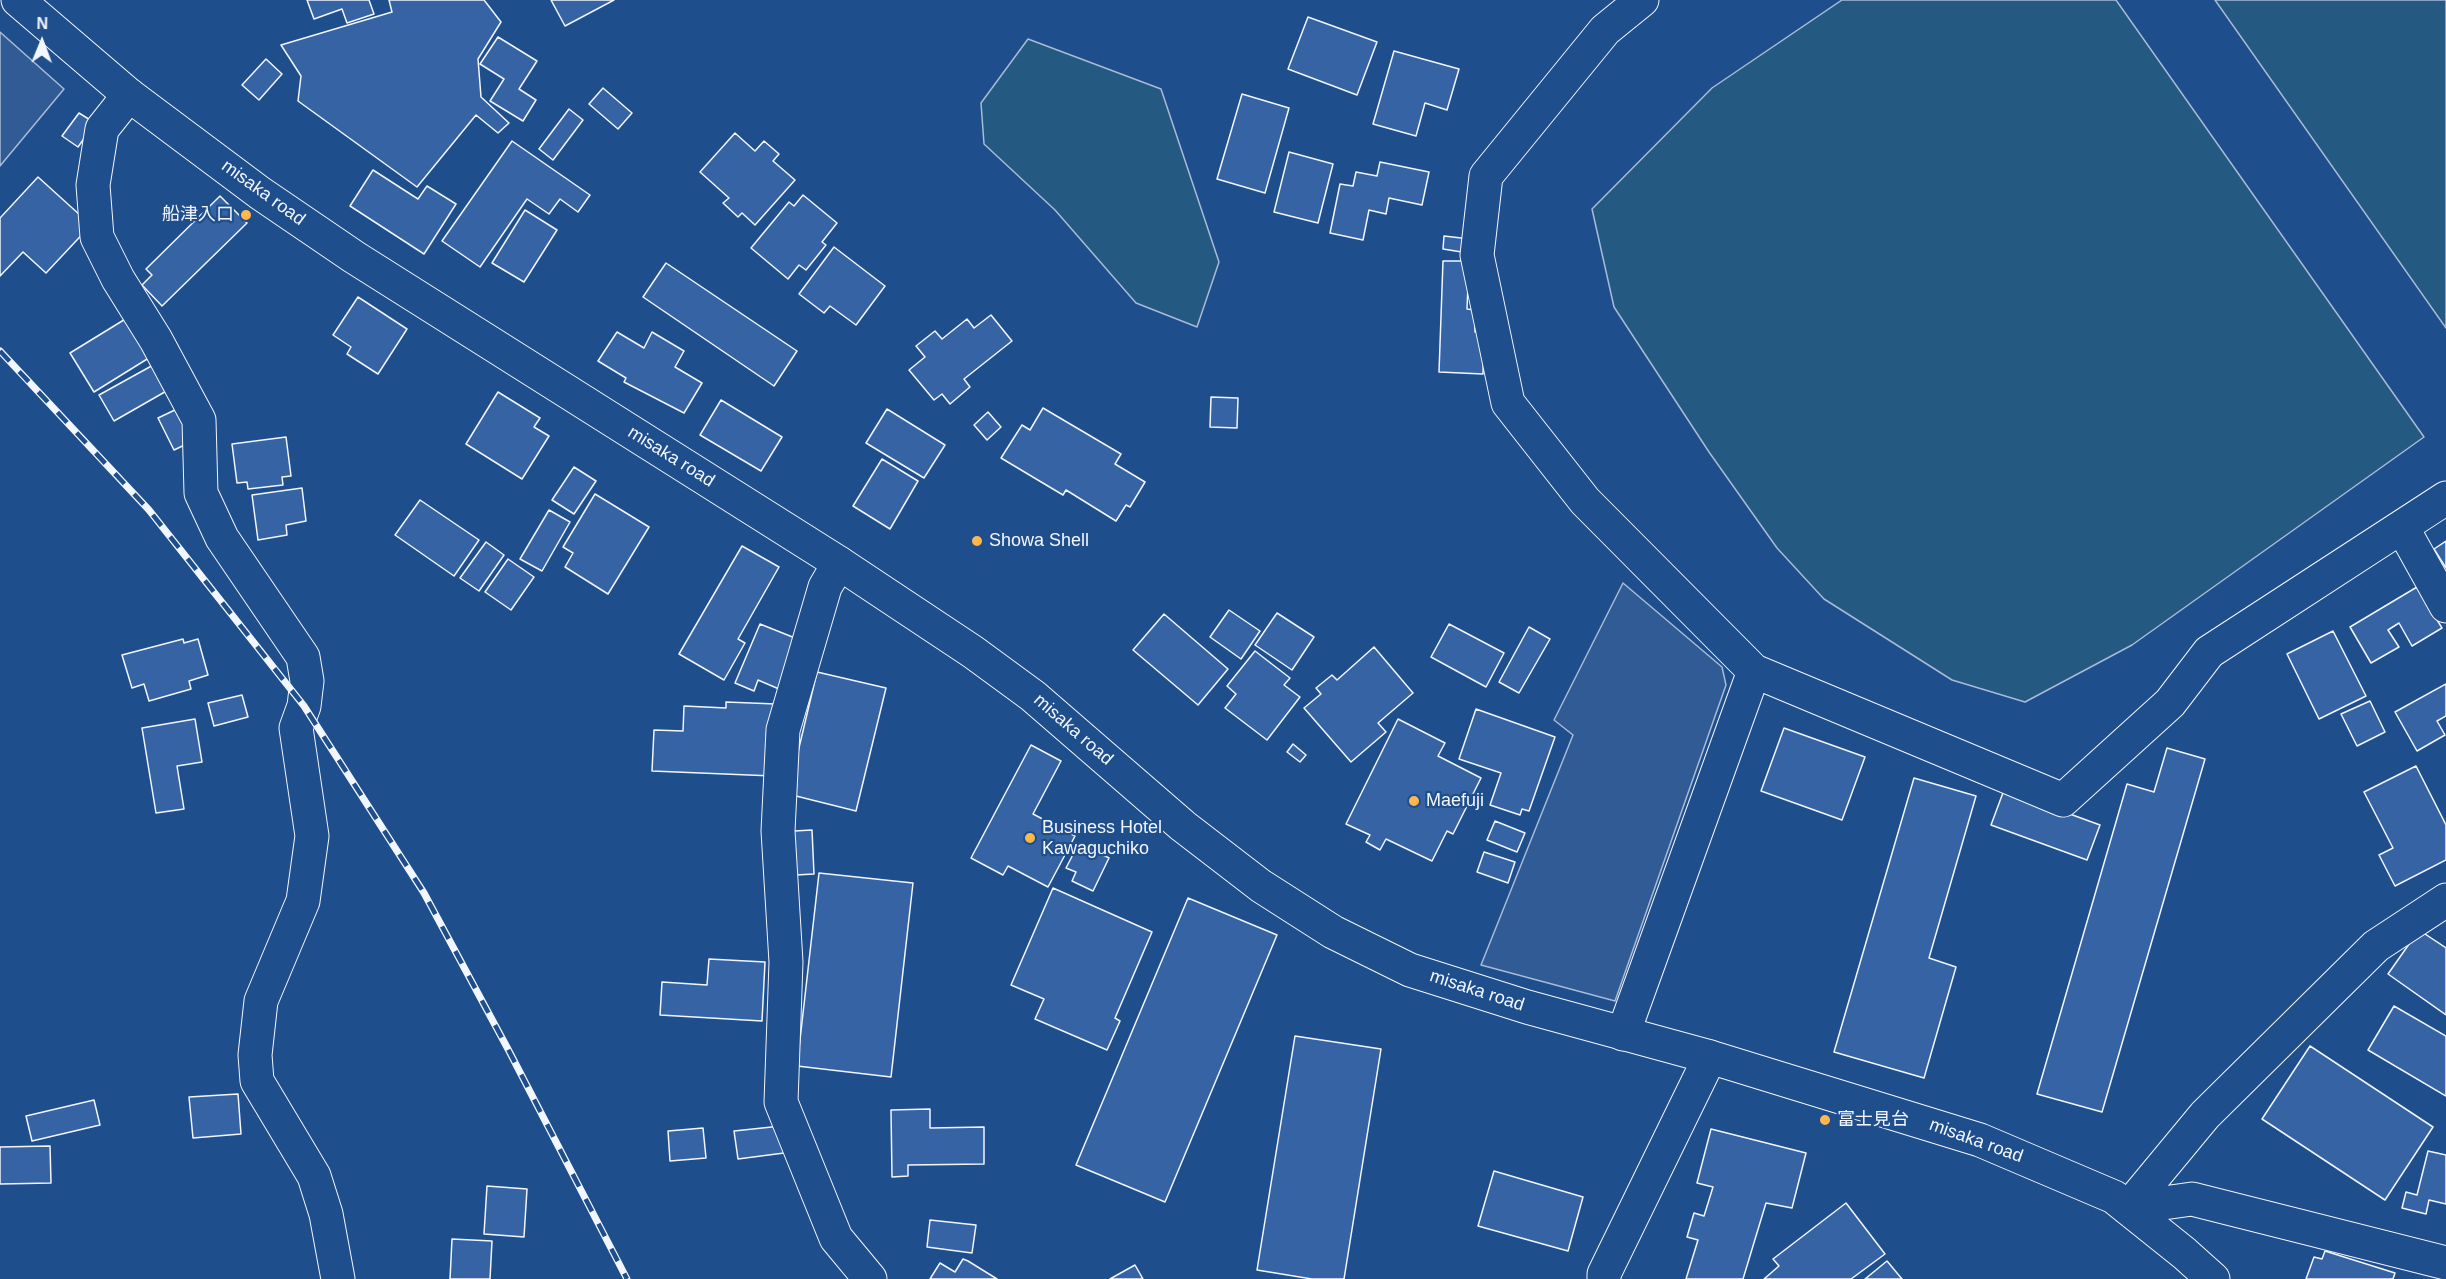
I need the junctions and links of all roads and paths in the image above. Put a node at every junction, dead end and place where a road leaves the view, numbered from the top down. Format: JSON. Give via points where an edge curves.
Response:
{"nodes":[{"id":1,"x":18,"y":0,"type":"edge"},
{"id":2,"x":1642,"y":0,"type":"edge"},
{"id":3,"x":129,"y":94,"type":"junction"},
{"id":4,"x":2446,"y":498,"type":"edge"},
{"id":5,"x":2402,"y":527,"type":"junction"},
{"id":6,"x":839,"y":563,"type":"junction"},
{"id":7,"x":2446,"y":606,"type":"edge"},
{"id":8,"x":1754,"y":671,"type":"junction"},
{"id":9,"x":2446,"y":900,"type":"edge"},
{"id":10,"x":1623,"y":1034,"type":"junction"},
{"id":11,"x":1710,"y":1057,"type":"junction"},
{"id":12,"x":2128,"y":1208,"type":"junction"},
{"id":13,"x":2446,"y":1263,"type":"edge"},
{"id":14,"x":338,"y":1279,"type":"edge"},
{"id":15,"x":870,"y":1279,"type":"edge"},
{"id":16,"x":1604,"y":1279,"type":"edge"},
{"id":17,"x":2212,"y":1279,"type":"edge"}],
"edges":[{"from":1,"to":3,"type":"main road","name":"misaka road"},
{"from":2,"to":8,"type":"main road","via":[[1605,30],[1486,176],[1477,255],[1508,403],[1585,501]]},
{"from":3,"to":6,"type":"main road","name":"misaka road","via":[[260,193],[354,257]]},
{"from":3,"to":14,"type":"main road","via":[[102,129],[93,185],[97,237],[199,420],[201,493],[222,538],[303,657],[307,681],[296,728],[312,837],[303,901],[261,1001],[255,1055],[257,1081],[314,1176],[326,1214]]},
{"from":4,"to":5,"type":"main road"},
{"from":5,"to":7,"type":"main road"},
{"from":5,"to":8,"type":"main road","via":[[2209,652],[2170,703],[2062,800]]},
{"from":6,"to":10,"type":"main road","name":"misaka road","via":[[1033,696],[1183,826],[1261,886],[1333,932],[1410,970]]},
{"from":6,"to":15,"type":"main road","via":[[825,587],[783,730],[778,831],[786,962],[781,1102],[836,1238]]},
{"from":8,"to":10,"type":"main road"},
{"from":9,"to":12,"type":"main road","via":[[2376,946],[2205,1115]]},
{"from":10,"to":11,"type":"main road","name":"misaka road"},
{"from":11,"to":12,"type":"main road","name":"misaka road","via":[[1980,1140],[2114,1197]]},
{"from":11,"to":16,"type":"main road"},
{"from":12,"to":13,"type":"main road","via":[[2192,1199]]},
{"from":12,"to":17,"type":"main road","name":"misaka road"}]}
